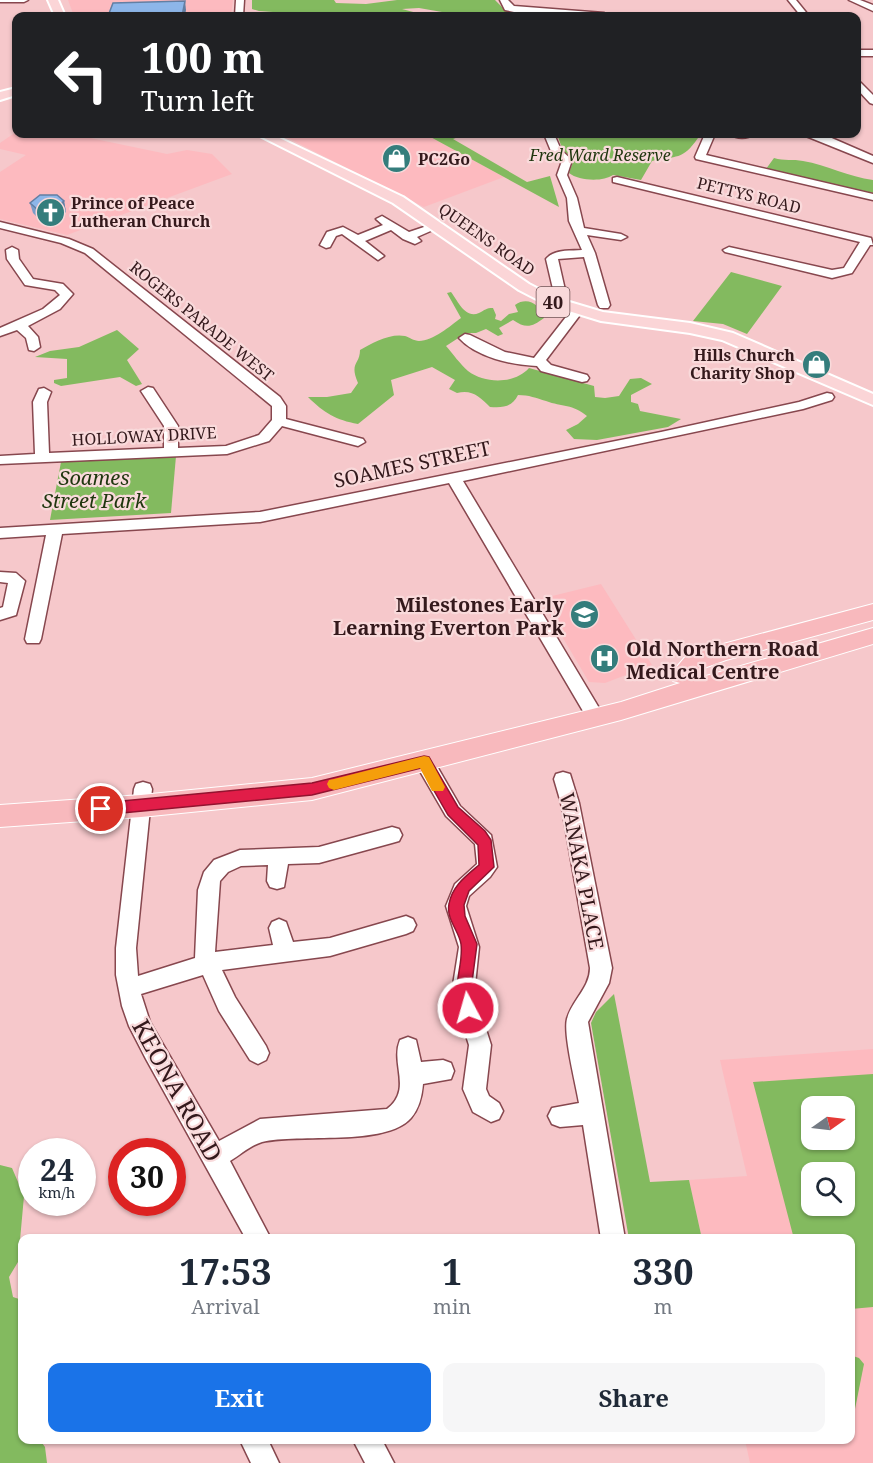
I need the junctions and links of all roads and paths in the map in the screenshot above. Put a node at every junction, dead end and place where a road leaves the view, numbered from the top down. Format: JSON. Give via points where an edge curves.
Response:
{"nodes":[{"id":1,"x":0,"y":0,"type":"edge"},
{"id":2,"x":24,"y":0,"type":"edge"},
{"id":3,"x":504,"y":0,"type":"edge"},
{"id":4,"x":792,"y":0,"type":"edge"},
{"id":5,"x":853,"y":0,"type":"edge"},
{"id":6,"x":873,"y":8,"type":"edge"},
{"id":7,"x":553,"y":12,"type":"edge"},
{"id":8,"x":802,"y":12,"type":"edge"},
{"id":9,"x":270,"y":138,"type":"edge"},
{"id":10,"x":551,"y":138,"type":"edge"},
{"id":11,"x":708,"y":138,"type":"edge"},
{"id":12,"x":824,"y":138,"type":"edge"},
{"id":13,"x":873,"y":160,"type":"edge"},
{"id":14,"x":617,"y":180,"type":"dead end"},
{"id":15,"x":873,"y":197,"type":"edge"},
{"id":16,"x":379,"y":217,"type":"dead end"},
{"id":17,"x":0,"y":225,"type":"edge"},
{"id":18,"x":391,"y":226,"type":"junction"},
{"id":19,"x":436,"y":226,"type":"junction"},
{"id":20,"x":580,"y":231,"type":"junction"},
{"id":21,"x":621,"y":237,"type":"dead end"},
{"id":22,"x":357,"y":240,"type":"junction"},
{"id":23,"x":870,"y":241,"type":"edge"},
{"id":24,"x":326,"y":245,"type":"dead end"},
{"id":25,"x":12,"y":250,"type":"dead end"},
{"id":26,"x":729,"y":250,"type":"dead end"},
{"id":27,"x":589,"y":254,"type":"junction"},
{"id":28,"x":378,"y":256,"type":"dead end"},
{"id":29,"x":552,"y":260,"type":"junction"},
{"id":30,"x":539,"y":262,"type":"dead end"},
{"id":31,"x":547,"y":300,"type":"junction"},
{"id":32,"x":604,"y":305,"type":"dead end"},
{"id":33,"x":577,"y":311,"type":"junction"},
{"id":34,"x":20,"y":326,"type":"junction"},
{"id":35,"x":0,"y":332,"type":"edge"},
{"id":36,"x":465,"y":338,"type":"dead end"},
{"id":37,"x":34,"y":347,"type":"dead end"},
{"id":38,"x":539,"y":362,"type":"junction"},
{"id":39,"x":597,"y":382,"type":"dead end"},
{"id":40,"x":148,"y":391,"type":"dead end"},
{"id":41,"x":44,"y":392,"type":"dead end"},
{"id":42,"x":827,"y":398,"type":"dead end"},
{"id":43,"x":873,"y":400,"type":"edge"},
{"id":44,"x":279,"y":421,"type":"junction"},
{"id":45,"x":358,"y":442,"type":"dead end"},
{"id":46,"x":171,"y":452,"type":"junction"},
{"id":47,"x":42,"y":458,"type":"junction"},
{"id":48,"x":0,"y":460,"type":"edge"},
{"id":49,"x":453,"y":477,"type":"junction"},
{"id":50,"x":55,"y":530,"type":"junction"},
{"id":51,"x":0,"y":533,"type":"edge"},
{"id":52,"x":0,"y":577,"type":"edge"},
{"id":53,"x":873,"y":612,"type":"edge"},
{"id":54,"x":0,"y":614,"type":"edge"},
{"id":55,"x":873,"y":623,"type":"edge"},
{"id":56,"x":873,"y":636,"type":"edge"},
{"id":57,"x":33,"y":639,"type":"dead end"},
{"id":58,"x":873,"y":648,"type":"edge"},
{"id":59,"x":682,"y":675,"type":"junction"},
{"id":60,"x":707,"y":684,"type":"junction"},
{"id":61,"x":592,"y":711,"type":"junction"},
{"id":62,"x":424,"y":761,"type":"junction"},
{"id":63,"x":563,"y":779,"type":"dead end"},
{"id":64,"x":142,"y":798,"type":"junction"},
{"id":65,"x":0,"y":799,"type":"edge"},
{"id":66,"x":0,"y":816,"type":"edge"},
{"id":67,"x":392,"y":835,"type":"dead end"},
{"id":68,"x":279,"y":857,"type":"junction"},
{"id":69,"x":277,"y":881,"type":"dead end"},
{"id":70,"x":406,"y":925,"type":"dead end"},
{"id":71,"x":279,"y":928,"type":"dead end"},
{"id":72,"x":285,"y":952,"type":"junction"},
{"id":73,"x":207,"y":964,"type":"junction"},
{"id":74,"x":129,"y":988,"type":"junction"},
{"id":75,"x":408,"y":1047,"type":"dead end"},
{"id":76,"x":258,"y":1053,"type":"dead end"},
{"id":77,"x":442,"y":1071,"type":"dead end"},
{"id":78,"x":410,"y":1074,"type":"junction"},
{"id":79,"x":491,"y":1111,"type":"dead end"},
{"id":80,"x":592,"y":1113,"type":"junction"},
{"id":81,"x":560,"y":1116,"type":"dead end"},
{"id":82,"x":215,"y":1156,"type":"junction"},
{"id":83,"x":256,"y":1234,"type":"edge"},
{"id":84,"x":612,"y":1234,"type":"edge"},
{"id":85,"x":256,"y":1444,"type":"edge"},
{"id":86,"x":369,"y":1444,"type":"edge"},
{"id":87,"x":265,"y":1463,"type":"edge"},
{"id":88,"x":380,"y":1463,"type":"edge"}],
"edges":[{"from":1,"to":2,"type":"street"},
{"from":3,"to":7,"type":"street","via":[[508,8]]},
{"from":4,"to":8,"type":"street"},
{"from":5,"to":6,"type":"street"},
{"from":9,"to":19,"type":"main road","name":"QUEENS ROAD","number":"40","via":[[398,200]]},
{"from":10,"to":20,"type":"street","via":[[556,152],[567,160],[562,176]]},
{"from":11,"to":15,"type":"street","via":[[700,157]]},
{"from":12,"to":13,"type":"street"},
{"from":14,"to":23,"type":"street","name":"PETTYS ROAD"},
{"from":16,"to":18,"type":"street"},
{"from":17,"to":44,"type":"street","name":"ROGERS PARADE WEST","via":[[89,251],[275,400]]},
{"from":18,"to":19,"type":"street","via":[[411,239]]},
{"from":18,"to":22,"type":"street"},
{"from":19,"to":31,"type":"main road","name":"QUEENS ROAD","number":"40"},
{"from":20,"to":21,"type":"street"},
{"from":20,"to":27,"type":"street"},
{"from":22,"to":24,"type":"street","via":[[343,230],[331,234]]},
{"from":22,"to":28,"type":"street"},
{"from":23,"to":26,"type":"street","via":[[848,270],[832,274]]},
{"from":25,"to":34,"type":"street","via":[[13,259],[29,282],[59,287],[67,294],[51,309]]},
{"from":27,"to":29,"type":"street","via":[[555,256]]},
{"from":27,"to":32,"type":"street"},
{"from":29,"to":30,"type":"street"},
{"from":29,"to":31,"type":"street","via":[[559,290]]},
{"from":31,"to":33,"type":"main road","name":"QUEENS ROAD","number":"40"},
{"from":33,"to":38,"type":"street"},
{"from":33,"to":43,"type":"main road","name":"QUEENS ROAD","number":"40","via":[[727,336]]},
{"from":34,"to":35,"type":"street"},
{"from":34,"to":37,"type":"street","via":[[32,337]]},
{"from":36,"to":38,"type":"street","via":[[498,355]]},
{"from":38,"to":39,"type":"street","via":[[546,368],[585,374]]},
{"from":40,"to":46,"type":"street","via":[[171,426]]},
{"from":41,"to":47,"type":"street","via":[[40,402]]},
{"from":42,"to":49,"type":"street","name":"SOAMES STREET"},
{"from":44,"to":45,"type":"street"},
{"from":44,"to":46,"type":"street","name":"HOLLOWAY DRIVE","via":[[264,438],[235,449]]},
{"from":46,"to":47,"type":"street","name":"HOLLOWAY DRIVE"},
{"from":47,"to":48,"type":"street","name":"HOLLOWAY DRIVE"},
{"from":49,"to":50,"type":"street","name":"SOAMES STREET","via":[[260,517]]},
{"from":49,"to":61,"type":"street"},
{"from":50,"to":51,"type":"street","name":"SOAMES STREET"},
{"from":50,"to":57,"type":"street"},
{"from":52,"to":54,"type":"street","via":[[17,581],[10,611]]},
{"from":53,"to":59,"type":"highway","via":[[720,652],[695,662]]},
{"from":55,"to":59,"type":"highway"},
{"from":56,"to":60,"type":"highway"},
{"from":58,"to":60,"type":"highway","via":[[741,683]]},
{"from":59,"to":61,"type":"highway"},
{"from":60,"to":61,"type":"highway","via":[[657,700],[648,718],[623,729],[605,728]]},
{"from":61,"to":62,"type":"highway"},
{"from":61,"to":64,"type":"highway","via":[[321,774]]},
{"from":62,"to":64,"type":"highway","via":[[312,789]]},
{"from":62,"to":79,"type":"street","via":[[453,811],[485,844],[487,867],[464,887],[456,910],[469,944],[466,1000],[481,1046],[474,1090],[477,1099]]},
{"from":63,"to":80,"type":"street","name":"WANAKA PLACE","via":[[602,974],[577,1022]]},
{"from":64,"to":65,"type":"highway"},
{"from":64,"to":66,"type":"highway"},
{"from":64,"to":74,"type":"street","name":"KEONA ROAD","via":[[126,948]]},
{"from":67,"to":68,"type":"street","via":[[319,855]]},
{"from":68,"to":69,"type":"street"},
{"from":68,"to":73,"type":"street","via":[[240,858],[226,862],[215,872],[208,890],[204,951]]},
{"from":70,"to":72,"type":"street","via":[[340,944]]},
{"from":71,"to":72,"type":"street"},
{"from":72,"to":73,"type":"street"},
{"from":73,"to":74,"type":"street"},
{"from":73,"to":76,"type":"street"},
{"from":74,"to":82,"type":"street","name":"KEONA ROAD","via":[[140,1026]]},
{"from":75,"to":78,"type":"street"},
{"from":77,"to":78,"type":"street"},
{"from":78,"to":82,"type":"street","via":[[407,1106],[390,1120],[260,1131]]},
{"from":80,"to":81,"type":"street"},
{"from":80,"to":84,"type":"street"},
{"from":82,"to":83,"type":"street","name":"KEONA ROAD"},
{"from":85,"to":87,"type":"street"},
{"from":86,"to":88,"type":"street"}]}
